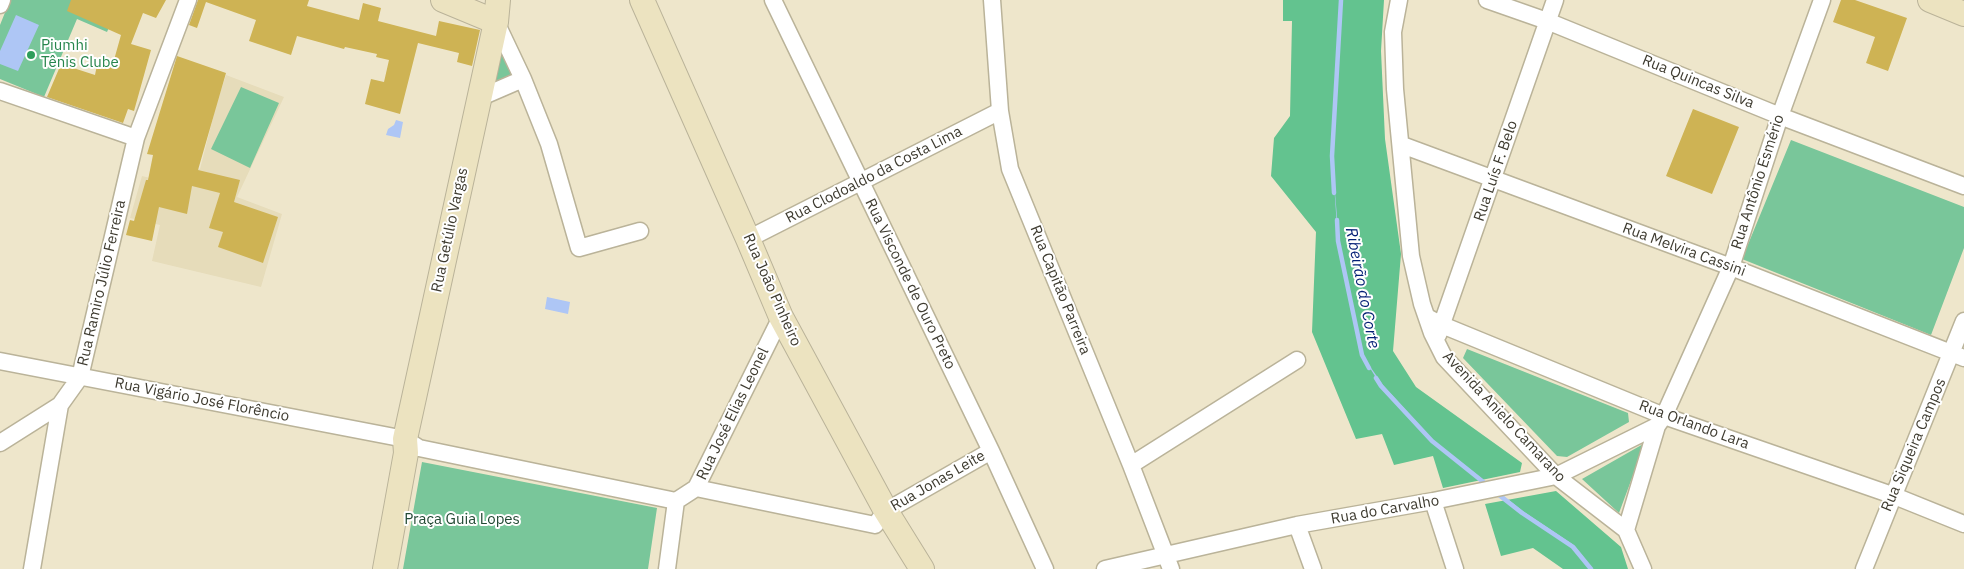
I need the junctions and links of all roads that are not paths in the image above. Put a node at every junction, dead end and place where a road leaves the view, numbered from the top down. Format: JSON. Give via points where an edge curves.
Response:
{"nodes":[{"id":1,"x":2,"y":0,"type":"edge"},
{"id":2,"x":188,"y":0,"type":"edge"},
{"id":3,"x":443,"y":0,"type":"edge"},
{"id":4,"x":642,"y":0,"type":"edge"},
{"id":5,"x":773,"y":0,"type":"edge"},
{"id":6,"x":992,"y":0,"type":"edge"},
{"id":7,"x":1399,"y":0,"type":"edge"},
{"id":8,"x":1487,"y":0,"type":"edge"},
{"id":9,"x":1555,"y":0,"type":"edge"},
{"id":10,"x":1822,"y":0,"type":"edge"},
{"id":11,"x":1930,"y":0,"type":"edge"},
{"id":12,"x":0,"y":5,"type":"edge"},
{"id":13,"x":497,"y":11,"type":"edge"},
{"id":14,"x":1964,"y":14,"type":"edge"},
{"id":15,"x":1547,"y":21,"type":"junction"},
{"id":16,"x":523,"y":79,"type":"junction"},
{"id":17,"x":3,"y":97,"type":"edge"},
{"id":18,"x":479,"y":98,"type":"junction"},
{"id":19,"x":1000,"y":112,"type":"junction"},
{"id":20,"x":1780,"y":116,"type":"junction"},
{"id":21,"x":136,"y":138,"type":"junction"},
{"id":22,"x":1402,"y":145,"type":"junction"},
{"id":23,"x":1493,"y":179,"type":"junction"},
{"id":24,"x":860,"y":182,"type":"junction"},
{"id":25,"x":1964,"y":186,"type":"edge"},
{"id":26,"x":640,"y":231,"type":"dead end"},
{"id":27,"x":748,"y":239,"type":"junction"},
{"id":28,"x":1731,"y":267,"type":"junction"},
{"id":29,"x":781,"y":317,"type":"junction"},
{"id":30,"x":1427,"y":317,"type":"junction"},
{"id":31,"x":1964,"y":320,"type":"edge"},
{"id":32,"x":1442,"y":325,"type":"junction"},
{"id":33,"x":1436,"y":341,"type":"junction"},
{"id":34,"x":1958,"y":356,"type":"edge"},
{"id":35,"x":1297,"y":360,"type":"dead end"},
{"id":36,"x":0,"y":361,"type":"edge"},
{"id":37,"x":80,"y":377,"type":"junction"},
{"id":38,"x":60,"y":405,"type":"junction"},
{"id":39,"x":1661,"y":421,"type":"junction"},
{"id":40,"x":0,"y":443,"type":"edge"},
{"id":41,"x":410,"y":447,"type":"junction"},
{"id":42,"x":991,"y":451,"type":"junction"},
{"id":43,"x":1131,"y":465,"type":"junction"},
{"id":44,"x":1556,"y":476,"type":"junction"},
{"id":45,"x":696,"y":488,"type":"junction"},
{"id":46,"x":1892,"y":495,"type":"junction"},
{"id":47,"x":676,"y":501,"type":"junction"},
{"id":48,"x":1433,"y":501,"type":"junction"},
{"id":49,"x":886,"y":511,"type":"junction"},
{"id":50,"x":1964,"y":524,"type":"edge"},
{"id":51,"x":1297,"y":525,"type":"junction"},
{"id":52,"x":1626,"y":530,"type":"junction"},
{"id":53,"x":1168,"y":562,"type":"edge"},
{"id":54,"x":32,"y":569,"type":"edge"},
{"id":55,"x":385,"y":569,"type":"edge"},
{"id":56,"x":667,"y":569,"type":"edge"},
{"id":57,"x":922,"y":569,"type":"edge"},
{"id":58,"x":1045,"y":569,"type":"edge"},
{"id":59,"x":1105,"y":569,"type":"edge"},
{"id":60,"x":1313,"y":569,"type":"edge"},
{"id":61,"x":1455,"y":569,"type":"edge"},
{"id":62,"x":1642,"y":569,"type":"edge"},
{"id":63,"x":1864,"y":569,"type":"edge"}],
"edges":[{"from":1,"to":12,"type":"street"},
{"from":2,"to":21,"type":"street","name":"Rua Ramiro Júlio Ferreira"},
{"from":3,"to":13,"type":"street"},
{"from":4,"to":27,"type":"street","name":"Rua João Pinheiro"},
{"from":5,"to":24,"type":"street","name":"Rua Visconde de Ouro Preto"},
{"from":6,"to":19,"type":"street","name":"Rua Capitão Parreira"},
{"from":7,"to":22,"type":"street","name":"Avenida Anielo Camarano","via":[[1393,32]]},
{"from":8,"to":15,"type":"street","name":"Rua Quincas Silva"},
{"from":9,"to":15,"type":"street","name":"Rua Luís F. Belo"},
{"from":10,"to":20,"type":"street","name":"Rua Antônio Esmério"},
{"from":11,"to":14,"type":"street"},
{"from":13,"to":16,"type":"street"},
{"from":13,"to":18,"type":"street","name":"Rua Getúlio Vargas"},
{"from":15,"to":20,"type":"street","name":"Rua Quincas Silva"},
{"from":15,"to":23,"type":"street","name":"Rua Luís F. Belo"},
{"from":16,"to":18,"type":"street"},
{"from":16,"to":26,"type":"street","via":[[549,144],[579,248]]},
{"from":17,"to":21,"type":"street"},
{"from":18,"to":41,"type":"street","name":"Rua Getúlio Vargas"},
{"from":19,"to":24,"type":"street","name":"Rua Clodoaldo da Costa Lima"},
{"from":19,"to":43,"type":"street","name":"Rua Capitão Parreira","via":[[1010,169]]},
{"from":20,"to":25,"type":"street","name":"Rua Quincas Silva"},
{"from":20,"to":28,"type":"street","name":"Rua Antônio Esmério"},
{"from":21,"to":37,"type":"street","name":"Rua Ramiro Júlio Ferreira"},
{"from":22,"to":23,"type":"street","name":"Rua Melvira Cassini"},
{"from":22,"to":30,"type":"street","name":"Avenida Anielo Camarano","via":[[1411,256]]},
{"from":23,"to":28,"type":"street","name":"Rua Melvira Cassini"},
{"from":23,"to":32,"type":"street","name":"Rua Luís F. Belo"},
{"from":24,"to":27,"type":"street","name":"Rua Clodoaldo da Costa Lima"},
{"from":24,"to":42,"type":"street","name":"Rua Visconde de Ouro Preto"},
{"from":27,"to":29,"type":"street","name":"Rua João Pinheiro"},
{"from":28,"to":34,"type":"street","name":"Rua Melvira Cassini"},
{"from":28,"to":39,"type":"street","name":"Rua Antônio Esmério"},
{"from":29,"to":45,"type":"street","name":"Rua José Elias Leonel"},
{"from":29,"to":49,"type":"street","name":"Rua João Pinheiro"},
{"from":30,"to":32,"type":"street","name":"Rua Orlando Lara"},
{"from":30,"to":33,"type":"street","name":"Avenida Anielo Camarano"},
{"from":31,"to":34,"type":"street","name":"Rua Siqueira Campos"},
{"from":32,"to":33,"type":"street","name":"Rua Luís F. Belo"},
{"from":32,"to":39,"type":"street","name":"Rua Orlando Lara"},
{"from":33,"to":44,"type":"street","name":"Avenida Anielo Camarano","via":[[1444,357]]},
{"from":34,"to":46,"type":"street","name":"Rua Siqueira Campos"},
{"from":35,"to":43,"type":"street"},
{"from":36,"to":37,"type":"street","name":"Rua Vigário José Florêncio"},
{"from":37,"to":38,"type":"street","name":"Rua Ramiro Júlio Ferreira"},
{"from":37,"to":41,"type":"street","name":"Rua Vigário José Florêncio"},
{"from":38,"to":40,"type":"street"},
{"from":38,"to":54,"type":"street","name":"Rua Ramiro Júlio Ferreira"},
{"from":39,"to":44,"type":"street","name":"Rua do Carvalho"},
{"from":39,"to":46,"type":"street","name":"Rua Orlando Lara"},
{"from":39,"to":52,"type":"street","name":"Rua Antônio Esmério"},
{"from":41,"to":47,"type":"street"},
{"from":41,"to":55,"type":"street"},
{"from":42,"to":49,"type":"street","name":"Rua Jonas Leite"},
{"from":42,"to":58,"type":"street","name":"Rua Visconde de Ouro Preto"},
{"from":43,"to":53,"type":"street","name":"Rua Capitão Parreira"},
{"from":44,"to":48,"type":"street","name":"Rua do Carvalho"},
{"from":44,"to":52,"type":"street","name":"Avenida Anielo Camarano"},
{"from":45,"to":47,"type":"street","name":"Rua José Elias Leonel"},
{"from":45,"to":49,"type":"street","via":[[875,525]]},
{"from":46,"to":50,"type":"street","name":"Rua Orlando Lara"},
{"from":46,"to":63,"type":"street","name":"Rua Siqueira Campos"},
{"from":47,"to":56,"type":"street"},
{"from":48,"to":51,"type":"street","name":"Rua do Carvalho"},
{"from":48,"to":61,"type":"street"},
{"from":49,"to":57,"type":"street","name":"Rua João Pinheiro"},
{"from":51,"to":53,"type":"street","name":"Rua do Carvalho"},
{"from":51,"to":60,"type":"street"},
{"from":52,"to":62,"type":"street"},
{"from":53,"to":59,"type":"street","name":"Rua do Carvalho"}]}
